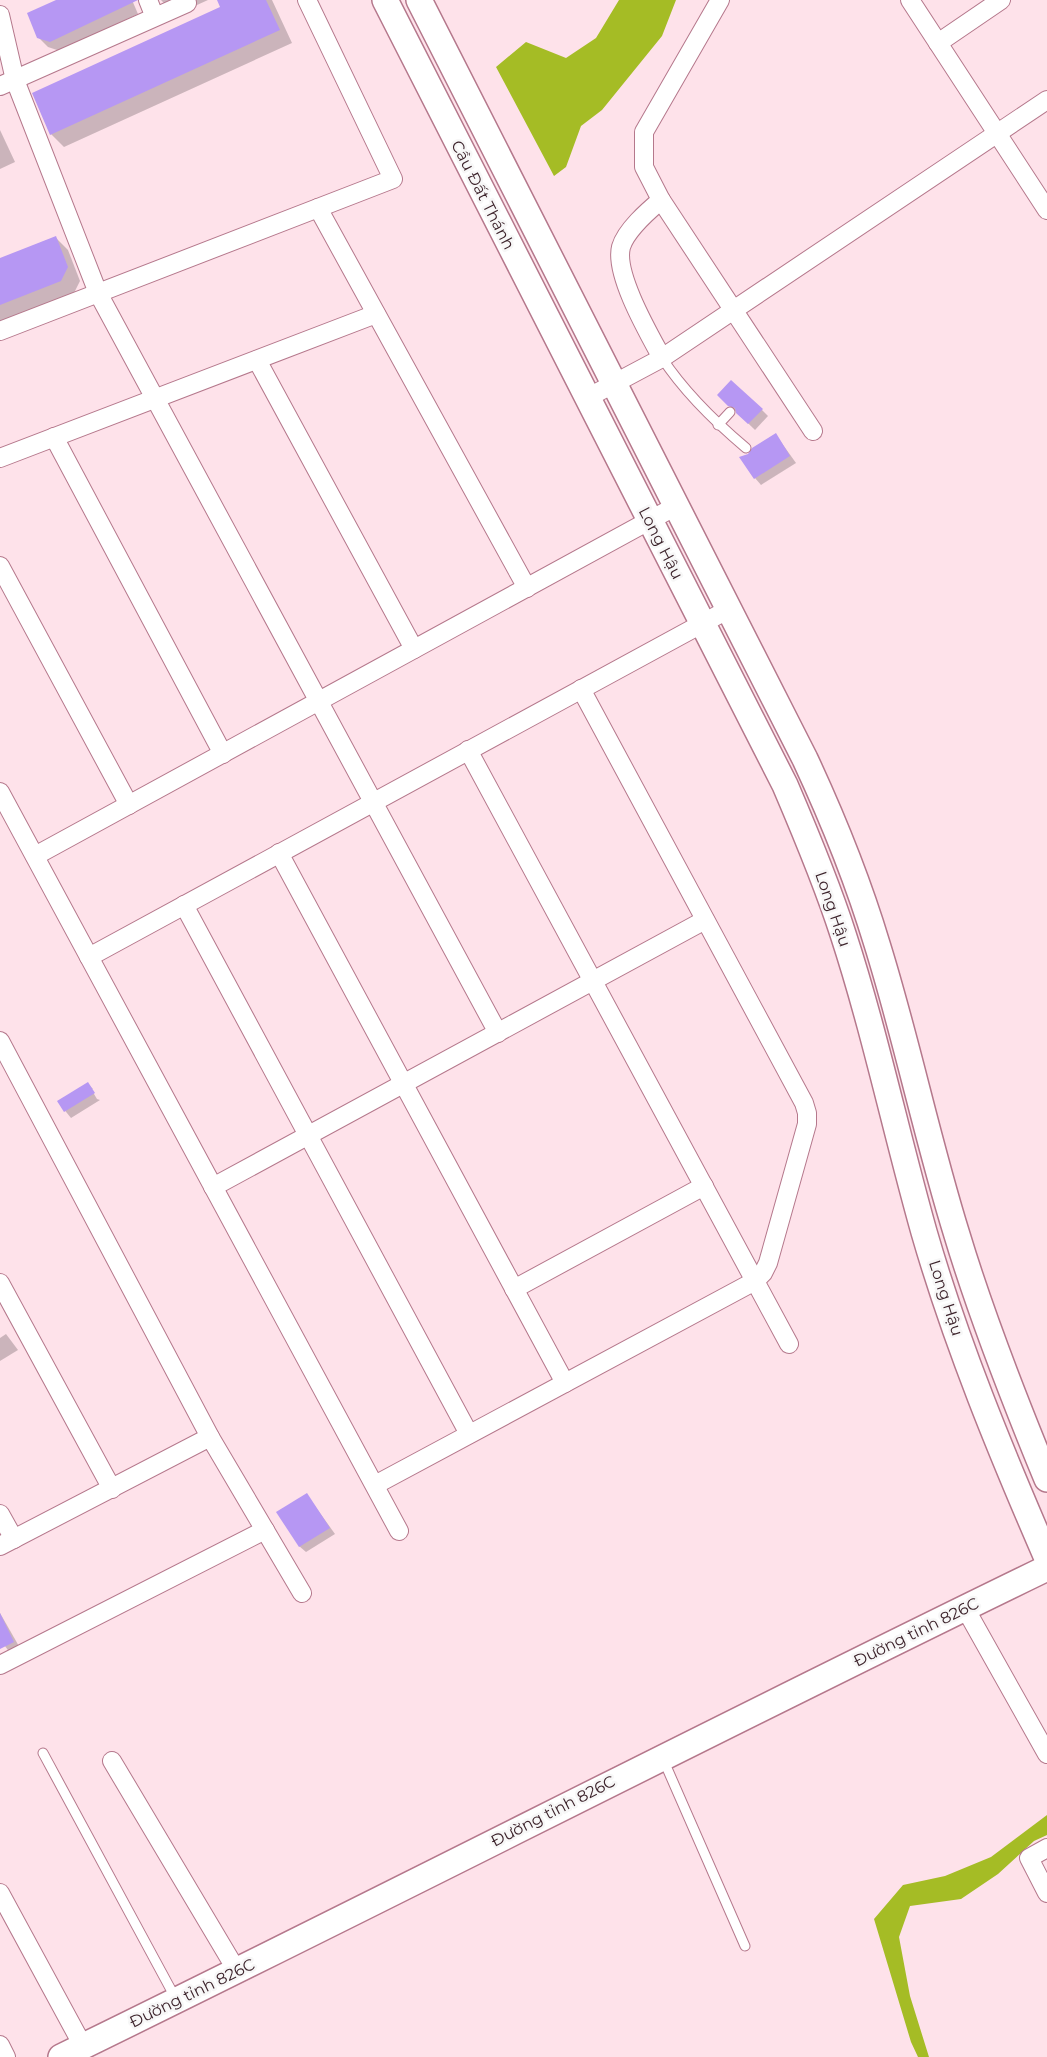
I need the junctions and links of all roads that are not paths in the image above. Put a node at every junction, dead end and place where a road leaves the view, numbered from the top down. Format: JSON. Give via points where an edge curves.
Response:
{"nodes":[{"id":1,"x":307,"y":0,"type":"edge"},
{"id":2,"x":385,"y":0,"type":"edge"},
{"id":3,"x":419,"y":0,"type":"edge"},
{"id":4,"x":720,"y":0,"type":"edge"},
{"id":5,"x":910,"y":0,"type":"edge"},
{"id":6,"x":1001,"y":0,"type":"edge"},
{"id":7,"x":187,"y":3,"type":"dead end"},
{"id":8,"x":151,"y":8,"type":"edge"},
{"id":9,"x":0,"y":14,"type":"edge"},
{"id":10,"x":938,"y":43,"type":"junction"},
{"id":11,"x":7,"y":83,"type":"edge"},
{"id":12,"x":1047,"y":100,"type":"edge"},
{"id":13,"x":998,"y":134,"type":"junction"},
{"id":14,"x":661,"y":200,"type":"junction"},
{"id":15,"x":318,"y":208,"type":"junction"},
{"id":16,"x":1047,"y":210,"type":"edge"},
{"id":17,"x":560,"y":279,"type":"joint"},
{"id":18,"x":98,"y":293,"type":"junction"},
{"id":19,"x":534,"y":293,"type":"joint"},
{"id":20,"x":735,"y":309,"type":"junction"},
{"id":21,"x":376,"y":314,"type":"junction"},
{"id":22,"x":0,"y":331,"type":"edge"},
{"id":23,"x":662,"y":358,"type":"junction"},
{"id":24,"x":257,"y":360,"type":"junction"},
{"id":25,"x":614,"y":384,"type":"junction"},
{"id":26,"x":587,"y":398,"type":"junction"},
{"id":27,"x":155,"y":399,"type":"junction"},
{"id":28,"x":730,"y":412,"type":"dead end"},
{"id":29,"x":718,"y":425,"type":"junction"},
{"id":30,"x":813,"y":431,"type":"dead end"},
{"id":31,"x":54,"y":437,"type":"junction"},
{"id":32,"x":746,"y":448,"type":"dead end"},
{"id":33,"x":0,"y":458,"type":"edge"},
{"id":34,"x":676,"y":506,"type":"junction"},
{"id":35,"x":650,"y":520,"type":"junction"},
{"id":36,"x":0,"y":566,"type":"edge"},
{"id":37,"x":527,"y":588,"type":"junction"},
{"id":38,"x":729,"y":608,"type":"junction"},
{"id":39,"x":702,"y":623,"type":"junction"},
{"id":40,"x":414,"y":649,"type":"junction"},
{"id":41,"x":581,"y":689,"type":"junction"},
{"id":42,"x":319,"y":701,"type":"junction"},
{"id":43,"x":468,"y":750,"type":"junction"},
{"id":44,"x":223,"y":754,"type":"junction"},
{"id":45,"x":0,"y":792,"type":"edge"},
{"id":46,"x":373,"y":802,"type":"junction"},
{"id":47,"x":128,"y":805,"type":"junction"},
{"id":48,"x":279,"y":853,"type":"junction"},
{"id":49,"x":35,"y":856,"type":"junction"},
{"id":50,"x":184,"y":905,"type":"junction"},
{"id":51,"x":705,"y":920,"type":"junction"},
{"id":52,"x":89,"y":957,"type":"junction"},
{"id":53,"x":593,"y":981,"type":"junction"},
{"id":54,"x":498,"y":1032,"type":"junction"},
{"id":55,"x":0,"y":1041,"type":"edge"},
{"id":56,"x":404,"y":1084,"type":"junction"},
{"id":57,"x":308,"y":1136,"type":"junction"},
{"id":58,"x":704,"y":1186,"type":"junction"},
{"id":59,"x":213,"y":1187,"type":"junction"},
{"id":60,"x":755,"y":1281,"type":"junction"},
{"id":61,"x":0,"y":1283,"type":"edge"},
{"id":62,"x":514,"y":1289,"type":"junction"},
{"id":63,"x":789,"y":1344,"type":"dead end"},
{"id":64,"x":565,"y":1383,"type":"junction"},
{"id":65,"x":470,"y":1434,"type":"junction"},
{"id":66,"x":210,"y":1437,"type":"junction"},
{"id":67,"x":1047,"y":1479,"type":"edge"},
{"id":68,"x":375,"y":1485,"type":"junction"},
{"id":69,"x":112,"y":1489,"type":"junction"},
{"id":70,"x":0,"y":1514,"type":"edge"},
{"id":71,"x":265,"y":1530,"type":"junction"},
{"id":72,"x":400,"y":1531,"type":"dead end"},
{"id":73,"x":7,"y":1542,"type":"edge"},
{"id":74,"x":1047,"y":1558,"type":"edge"},
{"id":75,"x":1047,"y":1568,"type":"edge"},
{"id":76,"x":302,"y":1593,"type":"dead end"},
{"id":77,"x":965,"y":1608,"type":"junction"},
{"id":78,"x":0,"y":1665,"type":"edge"},
{"id":79,"x":43,"y":1753,"type":"dead end"},
{"id":80,"x":1047,"y":1754,"type":"edge"},
{"id":81,"x":662,"y":1757,"type":"junction"},
{"id":82,"x":112,"y":1761,"type":"dead end"},
{"id":83,"x":1047,"y":1848,"type":"edge"},
{"id":84,"x":0,"y":1893,"type":"edge"},
{"id":85,"x":1047,"y":1893,"type":"edge"},
{"id":86,"x":745,"y":1946,"type":"dead end"},
{"id":87,"x":237,"y":1971,"type":"junction"},
{"id":88,"x":177,"y":2001,"type":"junction"},
{"id":89,"x":0,"y":2045,"type":"edge"},
{"id":90,"x":72,"y":2052,"type":"edge"},
{"id":91,"x":6,"y":2057,"type":"edge"}],
"edges":[{"from":1,"to":15,"type":"street","via":[[393,179]]},
{"from":2,"to":19,"type":"main road","name":"Cầu Đất Thánh"},
{"from":3,"to":17,"type":"main road","name":"Cầu Đất Thánh"},
{"from":4,"to":14,"type":"street","via":[[644,132],[644,167]]},
{"from":5,"to":10,"type":"street"},
{"from":6,"to":10,"type":"street"},
{"from":7,"to":8,"type":"street"},
{"from":8,"to":11,"type":"street"},
{"from":9,"to":11,"type":"street"},
{"from":10,"to":13,"type":"street"},
{"from":11,"to":18,"type":"street","via":[[37,137]]},
{"from":12,"to":13,"type":"street"},
{"from":13,"to":16,"type":"street"},
{"from":13,"to":20,"type":"street"},
{"from":14,"to":20,"type":"street"},
{"from":14,"to":23,"type":"street","via":[[636,224],[621,247],[621,270],[640,317]]},
{"from":15,"to":18,"type":"street"},
{"from":15,"to":21,"type":"street"},
{"from":17,"to":25,"type":"main road","name":"Long Hậu"},
{"from":18,"to":22,"type":"street"},
{"from":18,"to":27,"type":"street"},
{"from":19,"to":26,"type":"main road","name":"Long Hậu"},
{"from":20,"to":23,"type":"street"},
{"from":20,"to":30,"type":"street"},
{"from":21,"to":24,"type":"street"},
{"from":21,"to":37,"type":"street"},
{"from":23,"to":25,"type":"street"},
{"from":23,"to":29,"type":"lane","via":[[677,381]]},
{"from":24,"to":27,"type":"street"},
{"from":24,"to":40,"type":"street"},
{"from":25,"to":26,"type":"street"},
{"from":25,"to":34,"type":"main road","name":"Long Hậu"},
{"from":26,"to":35,"type":"main road","name":"Long Hậu"},
{"from":27,"to":31,"type":"street"},
{"from":27,"to":42,"type":"street"},
{"from":28,"to":29,"type":"lane"},
{"from":29,"to":32,"type":"lane"},
{"from":31,"to":33,"type":"street"},
{"from":31,"to":44,"type":"street"},
{"from":34,"to":35,"type":"street"},
{"from":34,"to":38,"type":"main road","name":"Long Hậu"},
{"from":35,"to":37,"type":"street"},
{"from":35,"to":39,"type":"main road","name":"Long Hậu"},
{"from":36,"to":47,"type":"street"},
{"from":37,"to":40,"type":"street"},
{"from":38,"to":39,"type":"street"},
{"from":38,"to":67,"type":"main road","name":"Long Hậu","via":[[805,759],[859,890],[878,946],[956,1234]]},
{"from":39,"to":41,"type":"street"},
{"from":39,"to":74,"type":"main road","name":"Long Hậu","via":[[785,785],[826,885],[843,935],[942,1289]]},
{"from":40,"to":42,"type":"street"},
{"from":41,"to":43,"type":"street"},
{"from":41,"to":51,"type":"street"},
{"from":42,"to":44,"type":"street"},
{"from":42,"to":46,"type":"street"},
{"from":43,"to":46,"type":"street"},
{"from":43,"to":53,"type":"street"},
{"from":44,"to":47,"type":"street"},
{"from":45,"to":49,"type":"street"},
{"from":46,"to":48,"type":"street"},
{"from":46,"to":54,"type":"street"},
{"from":47,"to":49,"type":"street"},
{"from":48,"to":50,"type":"street"},
{"from":48,"to":56,"type":"street"},
{"from":49,"to":52,"type":"street"},
{"from":50,"to":52,"type":"street"},
{"from":50,"to":57,"type":"street"},
{"from":51,"to":53,"type":"street"},
{"from":51,"to":60,"type":"street","via":[[807,1114],[807,1124],[768,1263]]},
{"from":52,"to":59,"type":"street"},
{"from":53,"to":54,"type":"street"},
{"from":53,"to":58,"type":"street"},
{"from":54,"to":56,"type":"street"},
{"from":55,"to":66,"type":"street"},
{"from":56,"to":57,"type":"street"},
{"from":56,"to":62,"type":"street"},
{"from":57,"to":59,"type":"street"},
{"from":57,"to":65,"type":"street"},
{"from":58,"to":60,"type":"street"},
{"from":58,"to":62,"type":"street"},
{"from":59,"to":68,"type":"street"},
{"from":60,"to":63,"type":"street"},
{"from":60,"to":64,"type":"street"},
{"from":61,"to":69,"type":"street"},
{"from":62,"to":64,"type":"street"},
{"from":64,"to":65,"type":"street"},
{"from":65,"to":68,"type":"street"},
{"from":66,"to":69,"type":"street"},
{"from":66,"to":71,"type":"street"},
{"from":68,"to":72,"type":"street"},
{"from":69,"to":73,"type":"street"},
{"from":70,"to":73,"type":"street"},
{"from":71,"to":76,"type":"street"},
{"from":71,"to":78,"type":"street"},
{"from":75,"to":77,"type":"main road","name":"Đường tỉnh 826C"},
{"from":77,"to":80,"type":"street"},
{"from":77,"to":81,"type":"main road","name":"Đường tỉnh 826C"},
{"from":79,"to":88,"type":"lane"},
{"from":81,"to":86,"type":"lane"},
{"from":81,"to":87,"type":"main road","name":"Đường tỉnh 826C"},
{"from":82,"to":87,"type":"street"},
{"from":83,"to":85,"type":"street","via":[[1029,1858]]},
{"from":84,"to":90,"type":"street"},
{"from":87,"to":88,"type":"main road","name":"Đường tỉnh 826C"},
{"from":88,"to":90,"type":"main road","name":"Đường tỉnh 826C"},
{"from":89,"to":91,"type":"street"}]}
